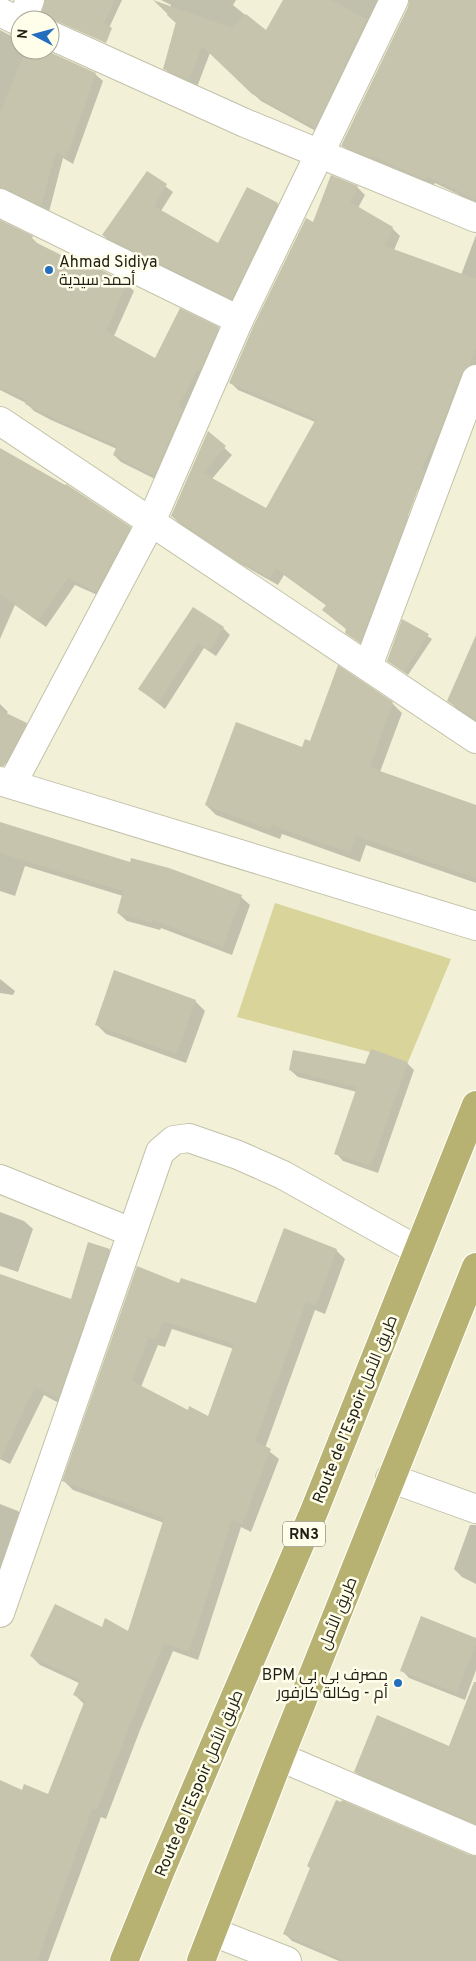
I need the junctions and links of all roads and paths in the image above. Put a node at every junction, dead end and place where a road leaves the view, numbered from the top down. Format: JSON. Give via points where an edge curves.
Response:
{"nodes":[{"id":1,"x":394,"y":0,"type":"edge"},
{"id":2,"x":60,"y":39,"type":"edge"},
{"id":3,"x":318,"y":153,"type":"junction"},
{"id":4,"x":0,"y":203,"type":"edge"},
{"id":5,"x":476,"y":218,"type":"edge"},
{"id":6,"x":239,"y":320,"type":"junction"},
{"id":7,"x":476,"y":379,"type":"edge"},
{"id":8,"x":0,"y":421,"type":"edge"},
{"id":9,"x":151,"y":522,"type":"junction"},
{"id":10,"x":368,"y":666,"type":"junction"},
{"id":11,"x":476,"y":739,"type":"edge"},
{"id":12,"x":6,"y":783,"type":"edge"},
{"id":13,"x":476,"y":926,"type":"edge"},
{"id":14,"x":476,"y":1104,"type":"edge"},
{"id":15,"x":0,"y":1179,"type":"edge"},
{"id":16,"x":131,"y":1232,"type":"junction"},
{"id":17,"x":417,"y":1250,"type":"junction"},
{"id":18,"x":475,"y":1274,"type":"edge"},
{"id":19,"x":390,"y":1478,"type":"junction"},
{"id":20,"x":476,"y":1509,"type":"edge"},
{"id":21,"x":0,"y":1613,"type":"edge"},
{"id":22,"x":280,"y":1757,"type":"junction"},
{"id":23,"x":476,"y":1841,"type":"edge"},
{"id":24,"x":213,"y":1932,"type":"junction"},
{"id":25,"x":124,"y":1961,"type":"edge"},
{"id":26,"x":201,"y":1961,"type":"edge"},
{"id":27,"x":287,"y":1961,"type":"edge"}],
"edges":[{"from":1,"to":3,"type":"street"},
{"from":2,"to":3,"type":"street"},
{"from":3,"to":5,"type":"street"},
{"from":3,"to":6,"type":"street"},
{"from":4,"to":6,"type":"street"},
{"from":6,"to":9,"type":"street"},
{"from":7,"to":10,"type":"street"},
{"from":8,"to":9,"type":"street"},
{"from":9,"to":10,"type":"street"},
{"from":9,"to":12,"type":"street"},
{"from":10,"to":11,"type":"street"},
{"from":12,"to":13,"type":"street"},
{"from":14,"to":17,"type":"highway","name":"Route de l’Espoir طريق الأمل","number":"RN3"},
{"from":15,"to":16,"type":"street"},
{"from":16,"to":17,"type":"street","via":[[160,1152],[174,1140],[189,1138],[283,1175]]},
{"from":16,"to":21,"type":"street"},
{"from":17,"to":25,"type":"highway","name":"Route de l’Espoir طريق الأمل","number":"RN3","via":[[315,1509]]},
{"from":18,"to":19,"type":"highway","name":"طريق الأمل"},
{"from":19,"to":20,"type":"street"},
{"from":19,"to":22,"type":"highway","name":"طريق الأمل"},
{"from":22,"to":23,"type":"street"},
{"from":22,"to":24,"type":"highway","name":"طريق الأمل"},
{"from":24,"to":26,"type":"highway","name":"طريق الأمل"},
{"from":24,"to":27,"type":"street"}]}
